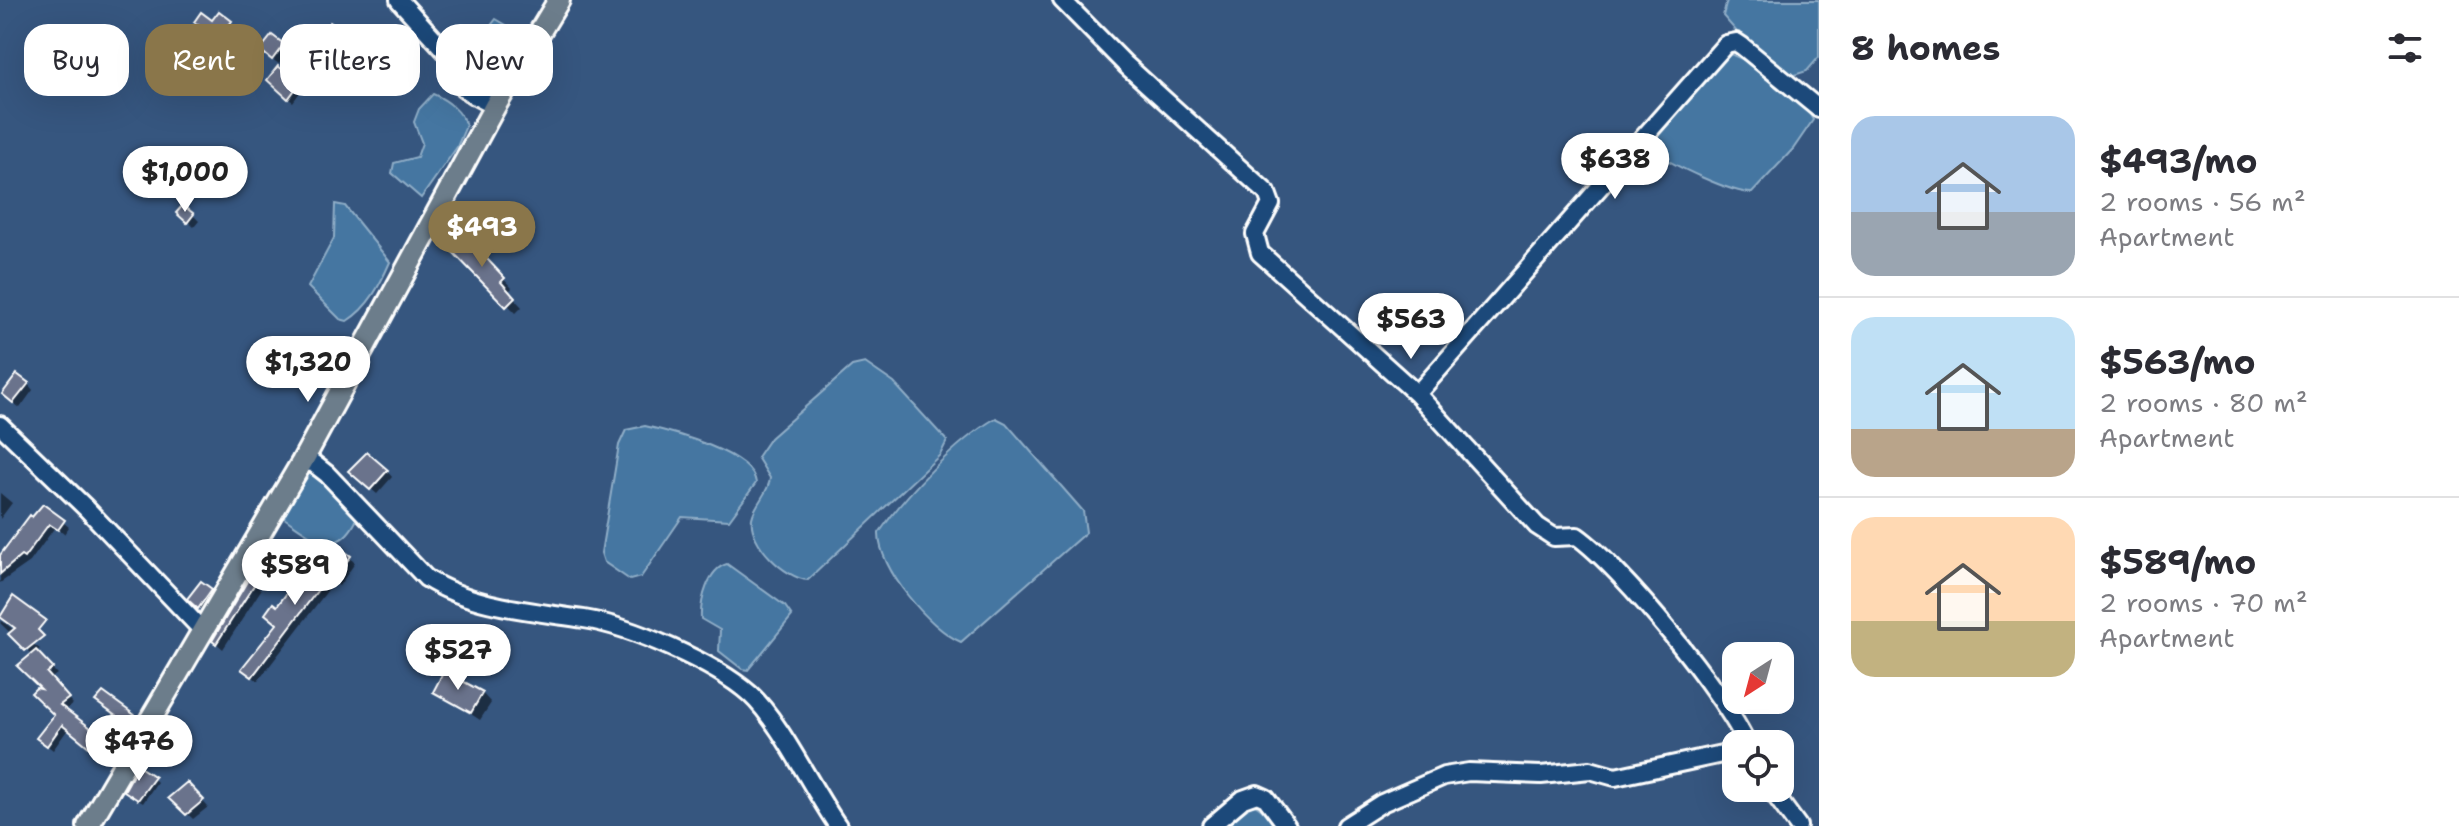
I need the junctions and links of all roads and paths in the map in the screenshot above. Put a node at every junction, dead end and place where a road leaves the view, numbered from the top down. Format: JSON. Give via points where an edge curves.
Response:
{"nodes":[{"id":1,"x":399,"y":0,"type":"edge"},
{"id":2,"x":559,"y":0,"type":"edge"},
{"id":3,"x":1062,"y":0,"type":"edge"},
{"id":4,"x":495,"y":106,"type":"junction"},
{"id":5,"x":1819,"y":109,"type":"edge"},
{"id":6,"x":1417,"y":394,"type":"junction"},
{"id":7,"x":0,"y":425,"type":"edge"},
{"id":8,"x":302,"y":462,"type":"junction"},
{"id":9,"x":203,"y":631,"type":"junction"},
{"id":10,"x":1739,"y":730,"type":"edge"},
{"id":11,"x":1722,"y":754,"type":"edge"},
{"id":12,"x":1780,"y":802,"type":"edge"},
{"id":13,"x":88,"y":826,"type":"edge"},
{"id":14,"x":838,"y":826,"type":"edge"},
{"id":15,"x":1211,"y":826,"type":"edge"},
{"id":16,"x":1287,"y":826,"type":"edge"},
{"id":17,"x":1346,"y":826,"type":"edge"},
{"id":18,"x":1798,"y":826,"type":"edge"}],
"edges":[{"from":1,"to":4,"type":"street","via":[[448,54],[454,79]]},
{"from":2,"to":4,"type":"main road"},
{"from":3,"to":6,"type":"street","via":[[1267,193],[1271,204],[1255,234],[1260,253]]},
{"from":4,"to":8,"type":"main road"},
{"from":5,"to":6,"type":"street","via":[[1742,46],[1726,44]]},
{"from":6,"to":10,"type":"street","via":[[1537,526],[1554,537],[1577,536],[1592,549],[1652,612]]},
{"from":7,"to":9,"type":"street"},
{"from":8,"to":9,"type":"main road"},
{"from":8,"to":14,"type":"street","via":[[327,474],[426,578],[445,591],[603,622],[693,659],[750,694]]},
{"from":9,"to":13,"type":"main road"},
{"from":11,"to":17,"type":"street","via":[[1615,777],[1590,770],[1444,776]]},
{"from":12,"to":18,"type":"street"},
{"from":15,"to":16,"type":"street","via":[[1257,794]]}]}
